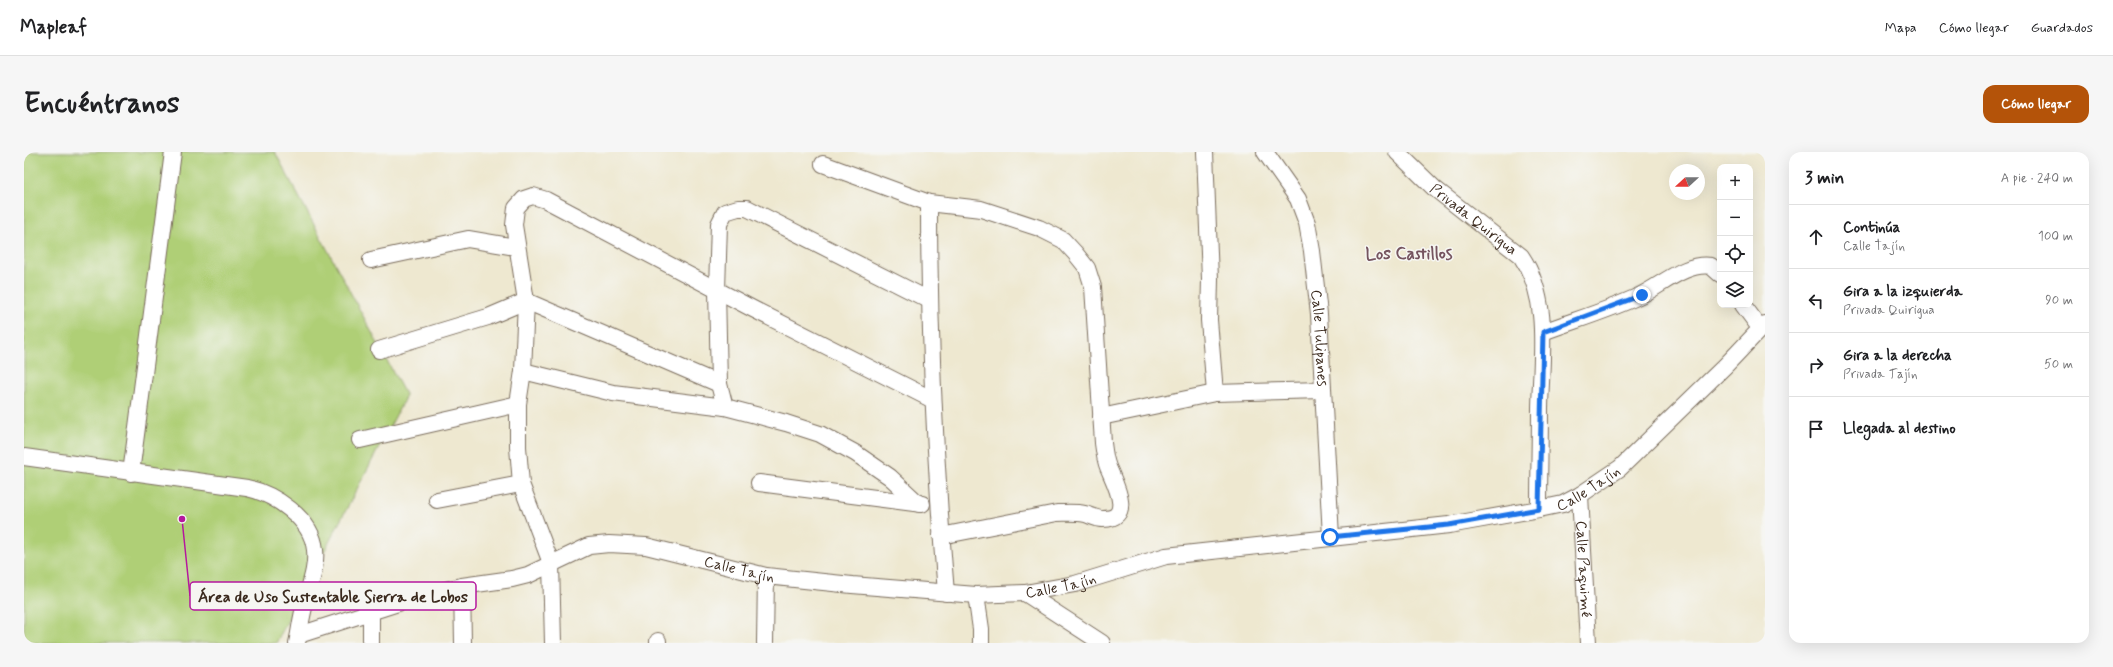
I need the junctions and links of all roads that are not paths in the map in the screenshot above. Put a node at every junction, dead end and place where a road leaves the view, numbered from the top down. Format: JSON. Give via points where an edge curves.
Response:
{"nodes":[{"id":1,"x":173,"y":152,"type":"edge"},
{"id":2,"x":1205,"y":152,"type":"edge"},
{"id":3,"x":1265,"y":152,"type":"edge"},
{"id":4,"x":1397,"y":152,"type":"edge"},
{"id":5,"x":823,"y":164,"type":"dead end"},
{"id":6,"x":929,"y":202,"type":"junction"},
{"id":7,"x":516,"y":247,"type":"junction"},
{"id":8,"x":371,"y":260,"type":"dead end"},
{"id":9,"x":1718,"y":272,"type":"edge"},
{"id":10,"x":717,"y":290,"type":"junction"},
{"id":11,"x":929,"y":300,"type":"junction"},
{"id":12,"x":526,"y":301,"type":"junction"},
{"id":13,"x":1746,"y":308,"type":"edge"},
{"id":14,"x":1763,"y":326,"type":"edge"},
{"id":15,"x":1543,"y":332,"type":"junction"},
{"id":16,"x":379,"y":350,"type":"dead end"},
{"id":17,"x":523,"y":371,"type":"junction"},
{"id":18,"x":719,"y":384,"type":"junction"},
{"id":19,"x":1323,"y":390,"type":"junction"},
{"id":20,"x":1215,"y":393,"type":"junction"},
{"id":21,"x":933,"y":400,"type":"junction"},
{"id":22,"x":518,"y":404,"type":"junction"},
{"id":23,"x":725,"y":408,"type":"junction"},
{"id":24,"x":1101,"y":417,"type":"junction"},
{"id":25,"x":360,"y":440,"type":"dead end"},
{"id":26,"x":24,"y":457,"type":"edge"},
{"id":27,"x":131,"y":473,"type":"junction"},
{"id":28,"x":521,"y":484,"type":"junction"},
{"id":29,"x":759,"y":484,"type":"dead end"},
{"id":30,"x":1580,"y":495,"type":"junction"},
{"id":31,"x":437,"y":500,"type":"dead end"},
{"id":32,"x":919,"y":504,"type":"junction"},
{"id":33,"x":940,"y":508,"type":"junction"},
{"id":34,"x":1539,"y":509,"type":"junction"},
{"id":35,"x":941,"y":536,"type":"junction"},
{"id":36,"x":1330,"y":537,"type":"junction"},
{"id":37,"x":551,"y":563,"type":"junction"},
{"id":38,"x":766,"y":576,"type":"junction"},
{"id":39,"x":462,"y":586,"type":"junction"},
{"id":40,"x":946,"y":593,"type":"junction"},
{"id":41,"x":1025,"y":593,"type":"junction"},
{"id":42,"x":976,"y":594,"type":"junction"},
{"id":43,"x":371,"y":611,"type":"junction"},
{"id":44,"x":298,"y":639,"type":"edge"},
{"id":45,"x":371,"y":643,"type":"edge"},
{"id":46,"x":463,"y":643,"type":"edge"},
{"id":47,"x":553,"y":643,"type":"edge"},
{"id":48,"x":765,"y":643,"type":"edge"},
{"id":49,"x":982,"y":643,"type":"edge"},
{"id":50,"x":1102,"y":643,"type":"edge"},
{"id":51,"x":1588,"y":643,"type":"edge"}],
"edges":[{"from":1,"to":27,"type":"street"},
{"from":2,"to":20,"type":"street","via":[[1209,320]]},
{"from":3,"to":19,"type":"street","name":"Calle Tulipanes","via":[[1298,199],[1307,224],[1319,314]]},
{"from":4,"to":15,"type":"street","name":"Privada Quirigua","via":[[1434,188],[1522,256],[1533,279]]},
{"from":5,"to":6,"type":"street"},
{"from":6,"to":11,"type":"street"},
{"from":6,"to":24,"type":"street","via":[[981,209],[1039,228],[1063,240],[1075,252],[1087,268],[1094,287]]},
{"from":7,"to":8,"type":"street","via":[[468,239]]},
{"from":7,"to":10,"type":"street","via":[[516,208],[533,196],[546,200]]},
{"from":7,"to":12,"type":"street"},
{"from":9,"to":15,"type":"street","via":[[1711,266],[1689,269],[1642,295]]},
{"from":10,"to":11,"type":"street","via":[[719,224],[725,212],[747,208]]},
{"from":10,"to":18,"type":"street"},
{"from":10,"to":21,"type":"street"},
{"from":11,"to":21,"type":"street"},
{"from":12,"to":16,"type":"street","via":[[488,317]]},
{"from":12,"to":17,"type":"street"},
{"from":12,"to":18,"type":"street"},
{"from":13,"to":14,"type":"street"},
{"from":14,"to":30,"type":"street","name":"Calle Tajín","via":[[1620,468]]},
{"from":15,"to":34,"type":"street","name":"Privada Quirigua"},
{"from":17,"to":22,"type":"street"},
{"from":17,"to":23,"type":"street","via":[[613,393]]},
{"from":18,"to":23,"type":"street"},
{"from":19,"to":20,"type":"street"},
{"from":19,"to":36,"type":"street","name":"Calle Tulipanes"},
{"from":20,"to":24,"type":"street"},
{"from":21,"to":33,"type":"street"},
{"from":22,"to":25,"type":"street"},
{"from":22,"to":28,"type":"street"},
{"from":23,"to":32,"type":"street","via":[[820,434],[855,453],[890,477]]},
{"from":24,"to":35,"type":"street","via":[[1107,466],[1120,492],[1121,504],[1115,515],[1101,519],[1083,514],[1057,513]]},
{"from":26,"to":27,"type":"street"},
{"from":27,"to":44,"type":"street","via":[[247,488],[263,492],[288,507],[302,521],[315,549],[315,565]]},
{"from":28,"to":31,"type":"street"},
{"from":28,"to":37,"type":"street"},
{"from":29,"to":32,"type":"street"},
{"from":30,"to":34,"type":"street","name":"Calle Tajín","via":[[1564,504]]},
{"from":30,"to":51,"type":"street","name":"Calle Paquimé"},
{"from":32,"to":33,"type":"street"},
{"from":33,"to":35,"type":"street"},
{"from":34,"to":36,"type":"street","name":"Calle Tajín","via":[[1449,525]]},
{"from":35,"to":40,"type":"street"},
{"from":36,"to":41,"type":"street","name":"Calle Tajín","via":[[1166,556],[1075,584]]},
{"from":37,"to":38,"type":"street","name":"Calle Tajín","via":[[589,546],[628,544],[646,546]]},
{"from":37,"to":39,"type":"street","name":"Calle Tajín","via":[[528,575]]},
{"from":37,"to":47,"type":"street"},
{"from":38,"to":40,"type":"street","name":"Calle Tajín"},
{"from":38,"to":48,"type":"street"},
{"from":39,"to":43,"type":"street","name":"Calle Tajín"},
{"from":39,"to":46,"type":"street"},
{"from":40,"to":42,"type":"street","name":"Calle Tajín"},
{"from":41,"to":42,"type":"street","name":"Calle Tajín"},
{"from":41,"to":50,"type":"street"},
{"from":42,"to":49,"type":"street"},
{"from":43,"to":44,"type":"street","name":"Calle Tajín"},
{"from":43,"to":45,"type":"street"}]}
